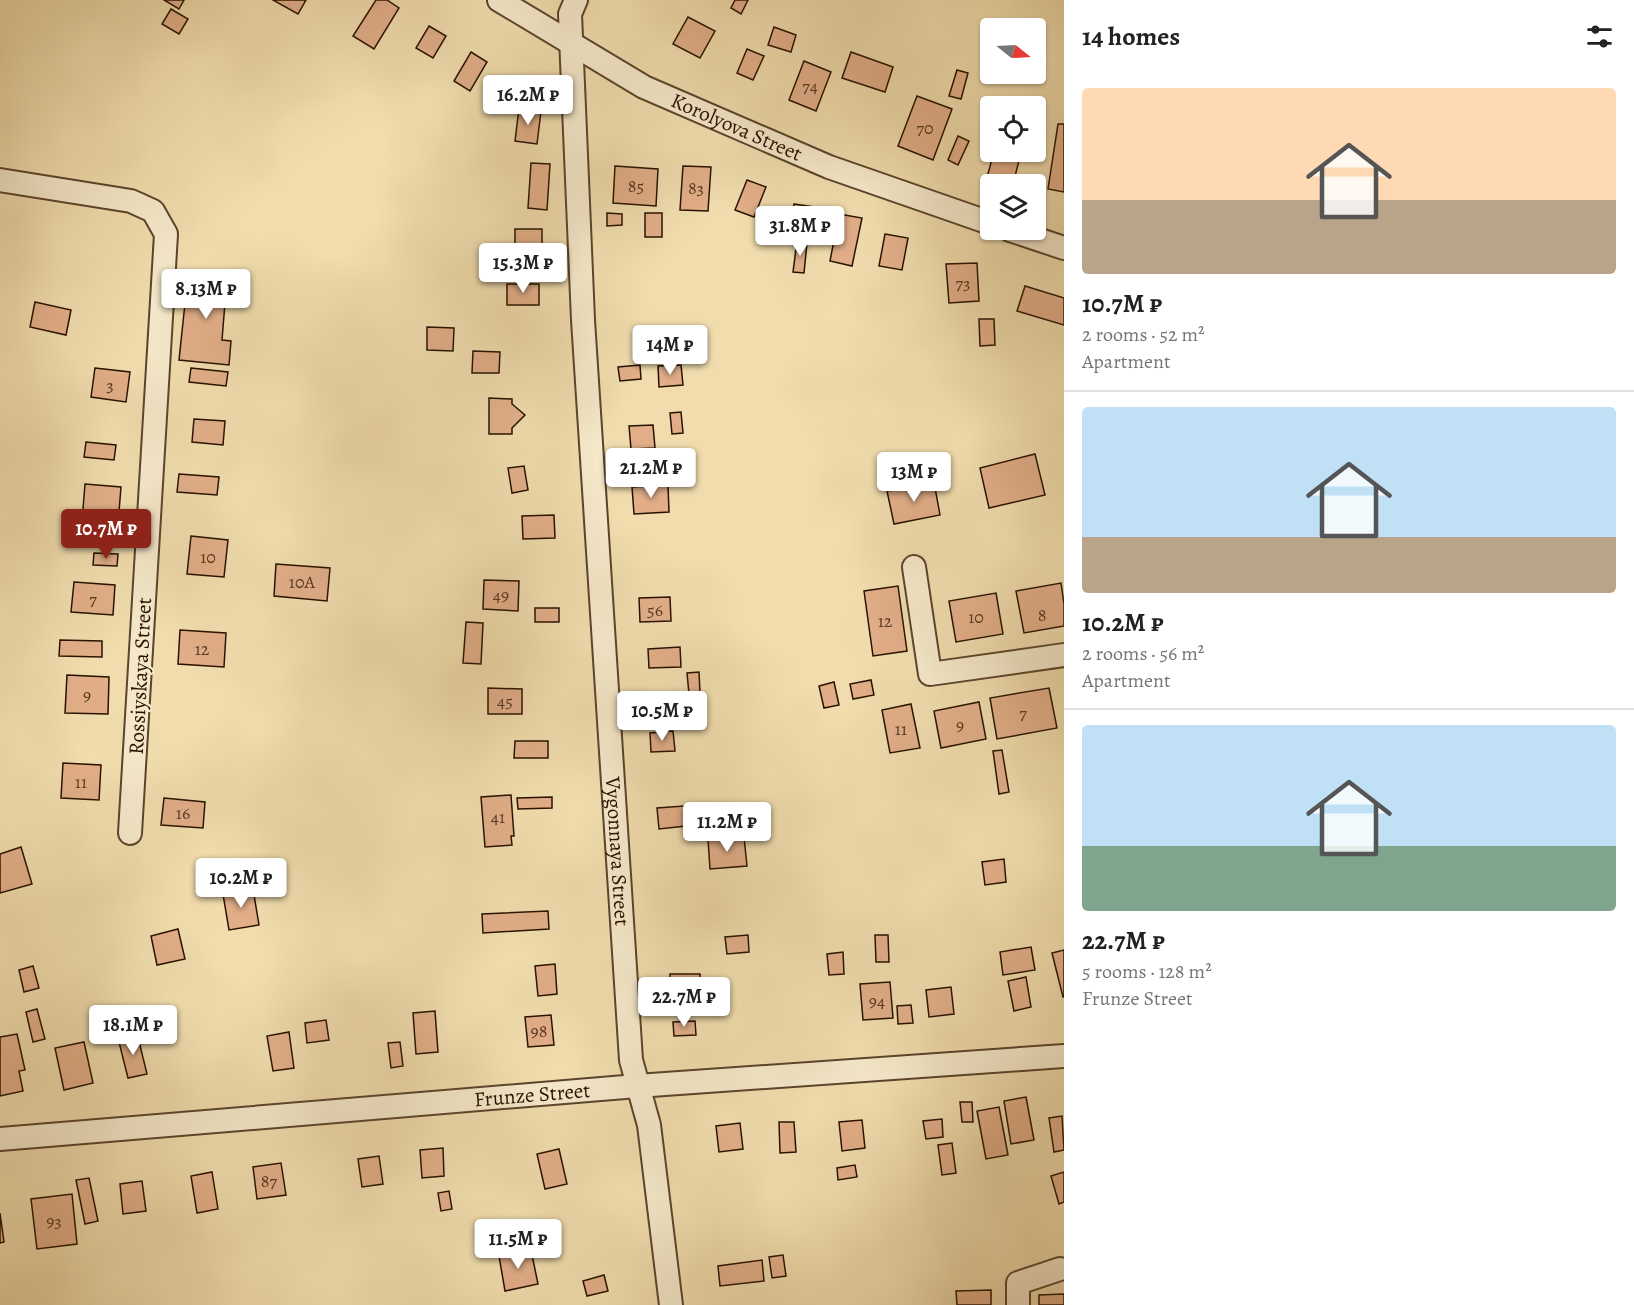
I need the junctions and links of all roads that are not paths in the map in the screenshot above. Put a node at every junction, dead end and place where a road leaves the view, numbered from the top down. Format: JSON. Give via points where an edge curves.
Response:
{"nodes":[{"id":1,"x":499,"y":0,"type":"edge"},
{"id":2,"x":576,"y":0,"type":"edge"},
{"id":3,"x":572,"y":45,"type":"junction"},
{"id":4,"x":0,"y":180,"type":"edge"},
{"id":5,"x":980,"y":220,"type":"edge"},
{"id":6,"x":1040,"y":240,"type":"edge"},
{"id":7,"x":1064,"y":248,"type":"edge"},
{"id":8,"x":914,"y":567,"type":"dead end"},
{"id":9,"x":1064,"y":655,"type":"edge"},
{"id":10,"x":130,"y":833,"type":"dead end"},
{"id":11,"x":1064,"y":1056,"type":"edge"},
{"id":12,"x":637,"y":1086,"type":"junction"},
{"id":13,"x":0,"y":1139,"type":"edge"},
{"id":14,"x":1060,"y":1269,"type":"dead end"},
{"id":15,"x":671,"y":1305,"type":"edge"},
{"id":16,"x":1018,"y":1305,"type":"edge"}],
"edges":[{"from":1,"to":3,"type":"street","name":"Korolyova Street"},
{"from":2,"to":3,"type":"street","name":"Vygonnaya Street","via":[[570,14]]},
{"from":3,"to":5,"type":"street","name":"Korolyova Street","via":[[644,87],[829,167]]},
{"from":3,"to":12,"type":"street","name":"Vygonnaya Street","via":[[583,320],[631,1060]]},
{"from":4,"to":10,"type":"street","name":"Rossiyskaya Street","via":[[131,201],[153,211],[166,234]]},
{"from":6,"to":7,"type":"street"},
{"from":8,"to":9,"type":"street","via":[[930,674]]},
{"from":11,"to":12,"type":"street","name":"Frunze Street"},
{"from":12,"to":13,"type":"street","name":"Frunze Street"},
{"from":12,"to":15,"type":"street","name":"Vygonnaya Street","via":[[649,1125]]},
{"from":14,"to":16,"type":"street","via":[[1018,1283]]}]}
